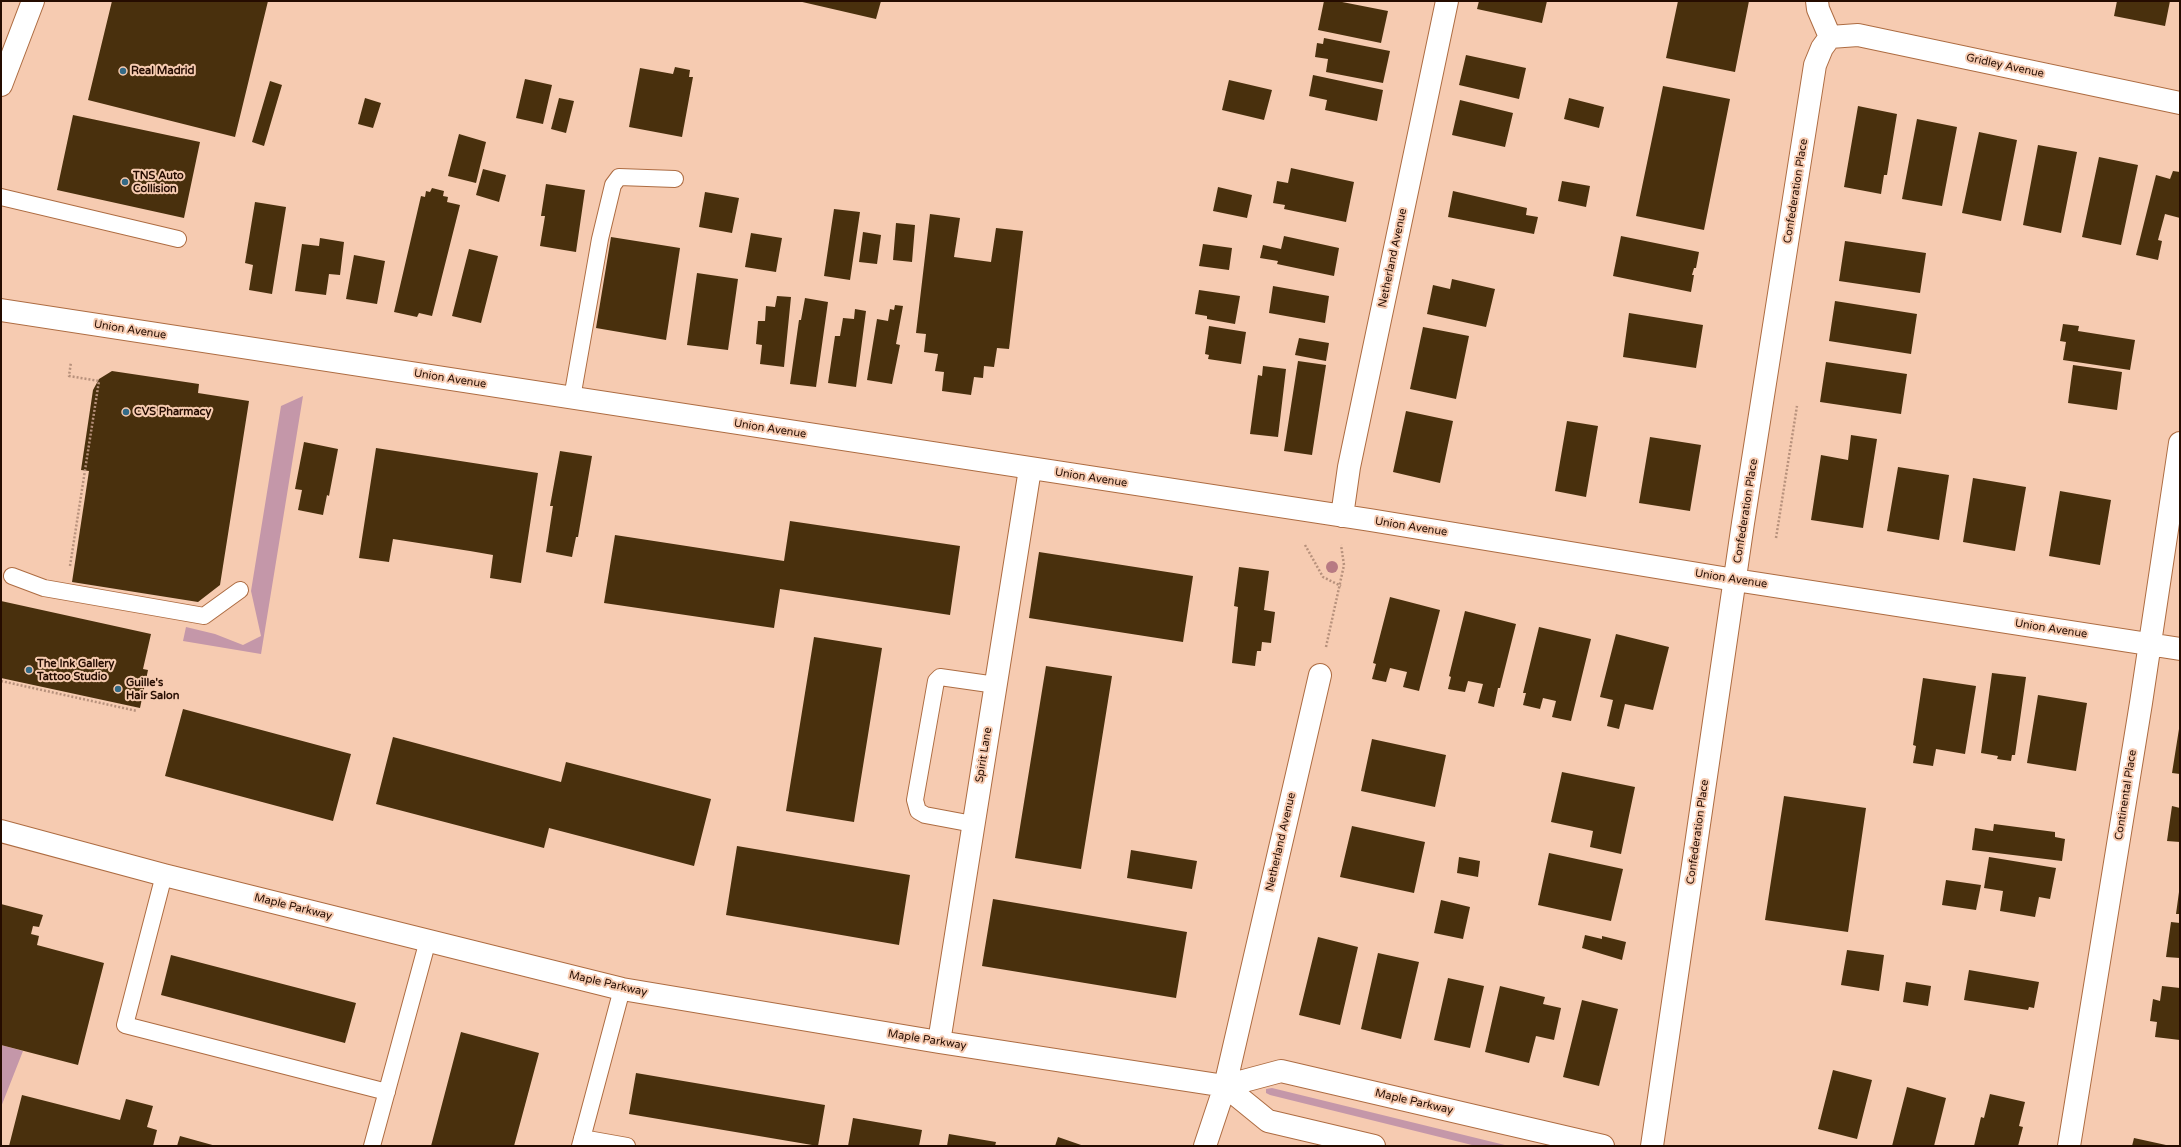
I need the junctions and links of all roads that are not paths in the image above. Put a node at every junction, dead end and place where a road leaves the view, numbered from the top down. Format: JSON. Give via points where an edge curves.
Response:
{"nodes":[{"id":1,"x":33,"y":1,"type":"edge"},
{"id":2,"x":1447,"y":1,"type":"edge"},
{"id":3,"x":1817,"y":1,"type":"edge"},
{"id":4,"x":1830,"y":37,"type":"junction"},
{"id":5,"x":1,"y":85,"type":"edge"},
{"id":6,"x":2180,"y":103,"type":"edge"},
{"id":7,"x":675,"y":180,"type":"dead end"},
{"id":8,"x":1,"y":197,"type":"edge"},
{"id":9,"x":178,"y":239,"type":"dead end"},
{"id":10,"x":1,"y":310,"type":"edge"},
{"id":11,"x":572,"y":398,"type":"junction"},
{"id":12,"x":2180,"y":443,"type":"edge"},
{"id":13,"x":1030,"y":469,"type":"junction"},
{"id":14,"x":1342,"y":516,"type":"junction"},
{"id":15,"x":12,"y":576,"type":"dead end"},
{"id":16,"x":1735,"y":580,"type":"junction"},
{"id":17,"x":240,"y":590,"type":"dead end"},
{"id":18,"x":2150,"y":644,"type":"junction"},
{"id":19,"x":2180,"y":649,"type":"edge"},
{"id":20,"x":1320,"y":675,"type":"road end"},
{"id":21,"x":996,"y":685,"type":"junction"},
{"id":22,"x":973,"y":824,"type":"junction"},
{"id":23,"x":1,"y":831,"type":"edge"},
{"id":24,"x":164,"y":875,"type":"junction"},
{"id":25,"x":428,"y":940,"type":"junction"},
{"id":26,"x":622,"y":989,"type":"junction"},
{"id":27,"x":939,"y":1042,"type":"junction"},
{"id":28,"x":1225,"y":1086,"type":"junction"},
{"id":29,"x":387,"y":1092,"type":"junction"},
{"id":30,"x":581,"y":1142,"type":"edge"},
{"id":31,"x":372,"y":1146,"type":"edge"},
{"id":32,"x":627,"y":1146,"type":"edge"},
{"id":33,"x":1205,"y":1146,"type":"edge"},
{"id":34,"x":1374,"y":1146,"type":"edge"},
{"id":35,"x":1603,"y":1146,"type":"edge"},
{"id":36,"x":1652,"y":1146,"type":"edge"},
{"id":37,"x":2069,"y":1146,"type":"edge"}],
"edges":[{"from":1,"to":5,"type":"street"},
{"from":2,"to":14,"type":"street","name":"Netherland Avenue","via":[[1349,468]]},
{"from":3,"to":4,"type":"street"},
{"from":4,"to":6,"type":"street","name":"Gridley Avenue","via":[[1858,35]]},
{"from":4,"to":16,"type":"street","name":"Confederation Place","via":[[1815,65]]},
{"from":7,"to":11,"type":"lane","via":[[619,177],[613,185],[600,239]]},
{"from":8,"to":9,"type":"lane"},
{"from":10,"to":11,"type":"street","name":"Union Avenue"},
{"from":11,"to":13,"type":"street","name":"Union Avenue"},
{"from":12,"to":18,"type":"street","name":"Continental Place"},
{"from":13,"to":14,"type":"street","name":"Union Avenue"},
{"from":13,"to":21,"type":"street","name":"Spirit Lane"},
{"from":14,"to":16,"type":"street","name":"Union Avenue"},
{"from":15,"to":17,"type":"lane","via":[[44,588],[204,616]]},
{"from":16,"to":18,"type":"street","name":"Union Avenue"},
{"from":16,"to":36,"type":"street","name":"Confederation Place"},
{"from":18,"to":19,"type":"street","name":"Union Avenue"},
{"from":18,"to":37,"type":"street","name":"Continental Place"},
{"from":20,"to":28,"type":"street","name":"Netherland Avenue"},
{"from":21,"to":22,"type":"street","name":"Spirit Lane"},
{"from":21,"to":22,"type":"lane","via":[[948,677],[940,677],[936,681],[916,792],[915,805],[918,811],[925,815]]},
{"from":22,"to":27,"type":"street","name":"Spirit Lane"},
{"from":23,"to":24,"type":"street","name":"Maple Parkway"},
{"from":24,"to":25,"type":"street","name":"Maple Parkway"},
{"from":24,"to":29,"type":"lane","via":[[125,1024]]},
{"from":25,"to":26,"type":"street","name":"Maple Parkway"},
{"from":25,"to":29,"type":"lane"},
{"from":26,"to":27,"type":"street","name":"Maple Parkway"},
{"from":26,"to":30,"type":"lane"},
{"from":27,"to":28,"type":"street","name":"Maple Parkway"},
{"from":28,"to":33,"type":"street","name":"Netherland Avenue"},
{"from":28,"to":34,"type":"street","via":[[1268,1121]]},
{"from":28,"to":35,"type":"street","name":"Maple Parkway","via":[[1281,1071]]},
{"from":29,"to":31,"type":"lane"},
{"from":30,"to":32,"type":"lane"}]}
